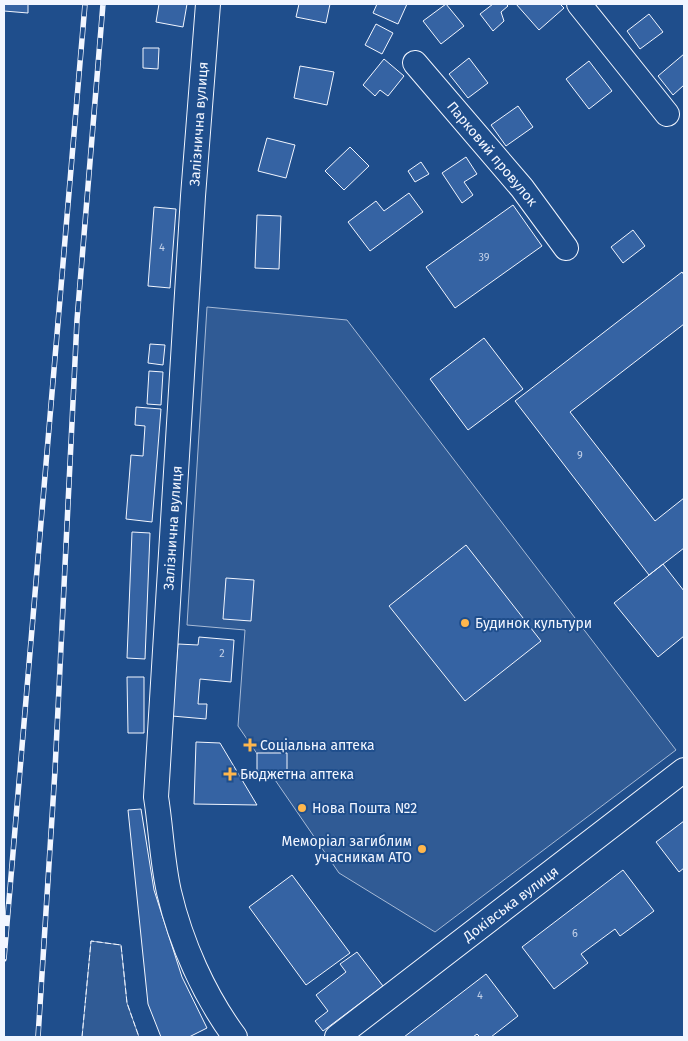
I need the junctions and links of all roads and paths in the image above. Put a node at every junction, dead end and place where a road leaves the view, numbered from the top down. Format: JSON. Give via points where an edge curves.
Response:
{"nodes":[{"id":1,"x":208,"y":4,"type":"edge"},
{"id":2,"x":579,"y":4,"type":"edge"},
{"id":3,"x":415,"y":63,"type":"dead end"},
{"id":4,"x":667,"y":114,"type":"dead end"},
{"id":5,"x":566,"y":248,"type":"dead end"},
{"id":6,"x":684,"y":770,"type":"edge"},
{"id":7,"x":236,"y":1037,"type":"edge"},
{"id":8,"x":337,"y":1037,"type":"edge"}],
"edges":[{"from":1,"to":7,"type":"street","name":"Залізнична вулиця","via":[[156,797],[169,891],[188,952],[219,1015]]},
{"from":2,"to":4,"type":"street"},
{"from":3,"to":5,"type":"street","name":"Парковий провулок","via":[[522,188]]},
{"from":6,"to":8,"type":"street","name":"Доківська вулиця"}]}
